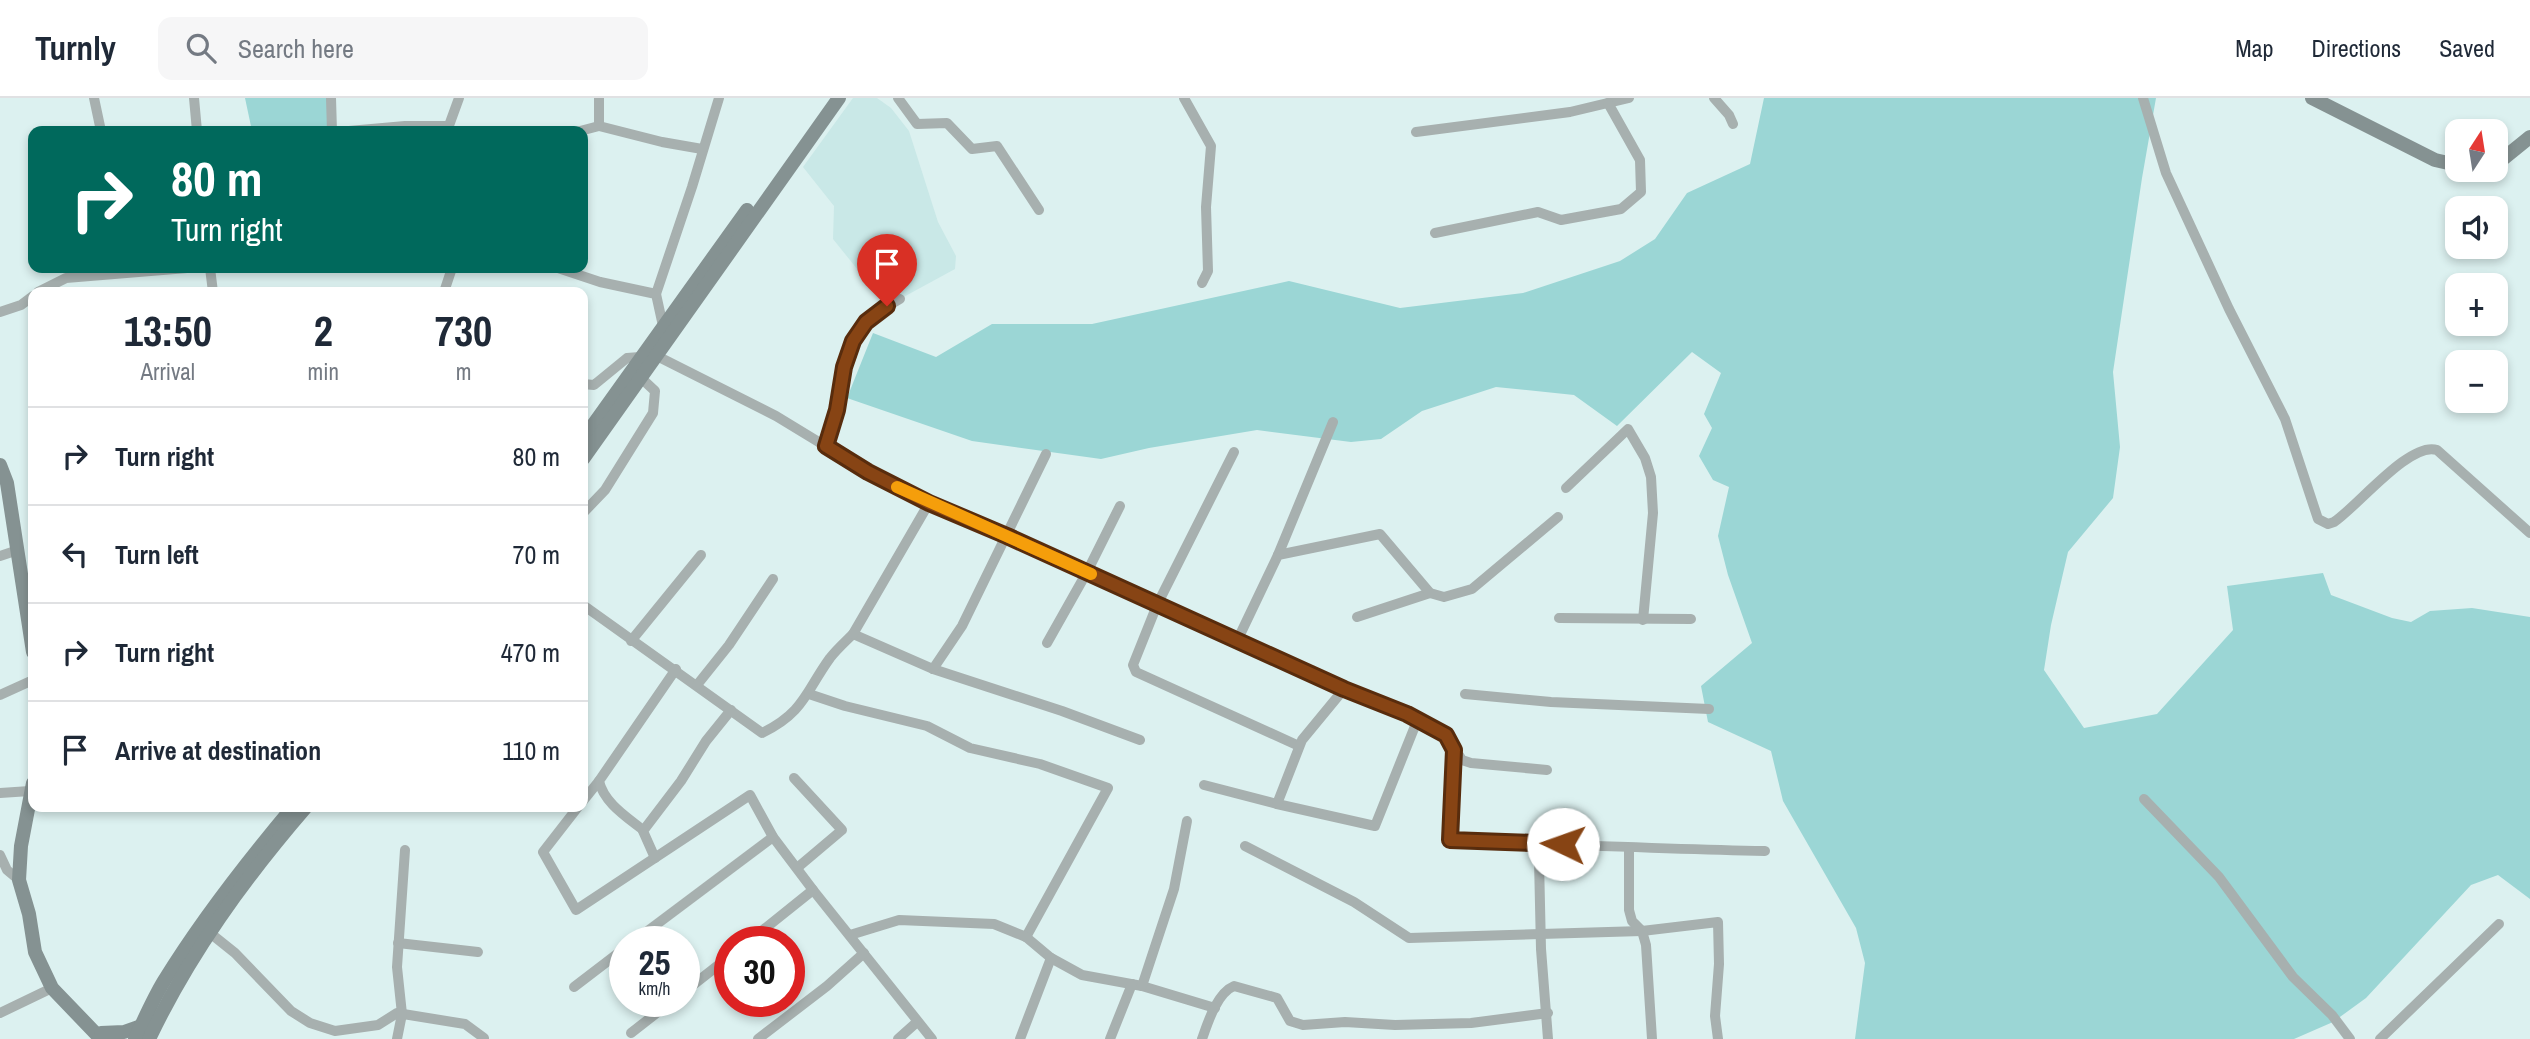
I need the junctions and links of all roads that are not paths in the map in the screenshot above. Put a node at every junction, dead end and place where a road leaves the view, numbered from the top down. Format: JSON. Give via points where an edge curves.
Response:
{"nodes":[{"id":1,"x":93,"y":98,"type":"edge"},
{"id":2,"x":194,"y":98,"type":"edge"},
{"id":3,"x":331,"y":98,"type":"edge"},
{"id":4,"x":459,"y":98,"type":"edge"},
{"id":5,"x":599,"y":98,"type":"edge"},
{"id":6,"x":719,"y":98,"type":"edge"},
{"id":7,"x":828,"y":98,"type":"edge"},
{"id":8,"x":839,"y":98,"type":"edge"},
{"id":9,"x":898,"y":98,"type":"edge"},
{"id":10,"x":1184,"y":98,"type":"edge"},
{"id":11,"x":1629,"y":98,"type":"edge"},
{"id":12,"x":1714,"y":98,"type":"edge"},
{"id":13,"x":2143,"y":98,"type":"edge"},
{"id":14,"x":2312,"y":98,"type":"edge"},
{"id":15,"x":1608,"y":103,"type":"junction"},
{"id":16,"x":1733,"y":124,"type":"dead end"},
{"id":17,"x":100,"y":126,"type":"edge"},
{"id":18,"x":197,"y":126,"type":"edge"},
{"id":19,"x":332,"y":126,"type":"edge"},
{"id":20,"x":449,"y":126,"type":"edge"},
{"id":21,"x":598,"y":126,"type":"junction"},
{"id":22,"x":588,"y":129,"type":"edge"},
{"id":23,"x":1416,"y":132,"type":"dead end"},
{"id":24,"x":2530,"y":137,"type":"edge"},
{"id":25,"x":702,"y":149,"type":"junction"},
{"id":26,"x":2508,"y":155,"type":"edge"},
{"id":27,"x":2445,"y":162,"type":"edge"},
{"id":28,"x":1039,"y":210,"type":"dead end"},
{"id":29,"x":1435,"y":233,"type":"dead end"},
{"id":30,"x":126,"y":273,"type":"edge"},
{"id":31,"x":573,"y":273,"type":"edge"},
{"id":32,"x":1202,"y":283,"type":"dead end"},
{"id":33,"x":48,"y":287,"type":"edge"},
{"id":34,"x":656,"y":294,"type":"junction"},
{"id":35,"x":900,"y":299,"type":"dead end"},
{"id":36,"x":28,"y":300,"type":"edge"},
{"id":37,"x":0,"y":312,"type":"edge"},
{"id":38,"x":663,"y":326,"type":"junction"},
{"id":39,"x":647,"y":355,"type":"junction"},
{"id":40,"x":640,"y":377,"type":"junction"},
{"id":41,"x":588,"y":384,"type":"edge"},
{"id":42,"x":1333,"y":422,"type":"dead end"},
{"id":43,"x":588,"y":432,"type":"edge"},
{"id":44,"x":826,"y":446,"type":"junction"},
{"id":45,"x":588,"y":452,"type":"edge"},
{"id":46,"x":1234,"y":452,"type":"dead end"},
{"id":47,"x":1046,"y":454,"type":"dead end"},
{"id":48,"x":0,"y":465,"type":"edge"},
{"id":49,"x":1566,"y":488,"type":"dead end"},
{"id":50,"x":929,"y":503,"type":"junction"},
{"id":51,"x":1120,"y":506,"type":"dead end"},
{"id":52,"x":588,"y":508,"type":"edge"},
{"id":53,"x":1558,"y":517,"type":"dead end"},
{"id":54,"x":2530,"y":533,"type":"edge"},
{"id":55,"x":1007,"y":536,"type":"junction"},
{"id":56,"x":18,"y":550,"type":"junction"},
{"id":57,"x":701,"y":555,"type":"dead end"},
{"id":58,"x":1278,"y":555,"type":"junction"},
{"id":59,"x":0,"y":556,"type":"edge"},
{"id":60,"x":1087,"y":572,"type":"junction"},
{"id":61,"x":774,"y":579,"type":"dead end"},
{"id":62,"x":1430,"y":593,"type":"junction"},
{"id":63,"x":1157,"y":605,"type":"junction"},
{"id":64,"x":588,"y":609,"type":"edge"},
{"id":65,"x":1357,"y":617,"type":"dead end"},
{"id":66,"x":28,"y":618,"type":"edge"},
{"id":67,"x":1559,"y":618,"type":"dead end"},
{"id":68,"x":1691,"y":619,"type":"dead end"},
{"id":69,"x":1643,"y":620,"type":"junction"},
{"id":70,"x":853,"y":634,"type":"junction"},
{"id":71,"x":631,"y":641,"type":"junction"},
{"id":72,"x":1237,"y":641,"type":"junction"},
{"id":73,"x":1047,"y":643,"type":"dead end"},
{"id":74,"x":676,"y":669,"type":"junction"},
{"id":75,"x":933,"y":669,"type":"junction"},
{"id":76,"x":28,"y":683,"type":"edge"},
{"id":77,"x":696,"y":685,"type":"junction"},
{"id":78,"x":1344,"y":689,"type":"junction"},
{"id":79,"x":809,"y":694,"type":"junction"},
{"id":80,"x":1465,"y":694,"type":"dead end"},
{"id":81,"x":0,"y":695,"type":"edge"},
{"id":82,"x":1709,"y":709,"type":"dead end"},
{"id":83,"x":731,"y":710,"type":"junction"},
{"id":84,"x":1417,"y":721,"type":"junction"},
{"id":85,"x":1140,"y":740,"type":"dead end"},
{"id":86,"x":1299,"y":746,"type":"junction"},
{"id":87,"x":1454,"y":750,"type":"junction"},
{"id":88,"x":1547,"y":770,"type":"dead end"},
{"id":89,"x":794,"y":778,"type":"dead end"},
{"id":90,"x":598,"y":781,"type":"junction"},
{"id":91,"x":1204,"y":785,"type":"dead end"},
{"id":92,"x":0,"y":793,"type":"edge"},
{"id":93,"x":588,"y":794,"type":"edge"},
{"id":94,"x":28,"y":795,"type":"edge"},
{"id":95,"x":2144,"y":799,"type":"dead end"},
{"id":96,"x":1277,"y":804,"type":"junction"},
{"id":97,"x":28,"y":810,"type":"edge"},
{"id":98,"x":289,"y":812,"type":"edge"},
{"id":99,"x":302,"y":812,"type":"edge"},
{"id":100,"x":574,"y":812,"type":"edge"},
{"id":101,"x":1187,"y":821,"type":"dead end"},
{"id":102,"x":643,"y":830,"type":"junction"},
{"id":103,"x":773,"y":837,"type":"junction"},
{"id":104,"x":1542,"y":842,"type":"junction"},
{"id":105,"x":1245,"y":846,"type":"dead end"},
{"id":106,"x":1629,"y":848,"type":"junction"},
{"id":107,"x":405,"y":850,"type":"dead end"},
{"id":108,"x":1765,"y":850,"type":"dead end"},
{"id":109,"x":0,"y":855,"type":"edge"},
{"id":110,"x":654,"y":858,"type":"junction"},
{"id":111,"x":797,"y":868,"type":"junction"},
{"id":112,"x":19,"y":880,"type":"junction"},
{"id":113,"x":813,"y":890,"type":"junction"},
{"id":114,"x":2500,"y":924,"type":"dead end"},
{"id":115,"x":654,"y":926,"type":"edge"},
{"id":116,"x":768,"y":926,"type":"edge"},
{"id":117,"x":1642,"y":931,"type":"junction"},
{"id":118,"x":210,"y":933,"type":"junction"},
{"id":119,"x":850,"y":935,"type":"junction"},
{"id":120,"x":1541,"y":935,"type":"junction"},
{"id":121,"x":1026,"y":937,"type":"junction"},
{"id":122,"x":398,"y":943,"type":"junction"},
{"id":123,"x":478,"y":951,"type":"dead end"},
{"id":124,"x":864,"y":953,"type":"junction"},
{"id":125,"x":1051,"y":958,"type":"junction"},
{"id":126,"x":609,"y":960,"type":"edge"},
{"id":127,"x":714,"y":969,"type":"edge"},
{"id":128,"x":700,"y":979,"type":"edge"},
{"id":129,"x":1137,"y":985,"type":"junction"},
{"id":130,"x":574,"y":987,"type":"dead end"},
{"id":131,"x":52,"y":988,"type":"junction"},
{"id":132,"x":1215,"y":1008,"type":"junction"},
{"id":133,"x":0,"y":1013,"type":"edge"},
{"id":134,"x":1548,"y":1013,"type":"junction"},
{"id":135,"x":402,"y":1014,"type":"junction"},
{"id":136,"x":652,"y":1017,"type":"edge"},
{"id":137,"x":917,"y":1022,"type":"junction"},
{"id":138,"x":631,"y":1033,"type":"dead end"},
{"id":139,"x":101,"y":1035,"type":"edge"},
{"id":140,"x":141,"y":1035,"type":"edge"},
{"id":141,"x":484,"y":1038,"type":"edge"},
{"id":142,"x":397,"y":1039,"type":"edge"},
{"id":143,"x":758,"y":1039,"type":"edge"},
{"id":144,"x":898,"y":1039,"type":"edge"},
{"id":145,"x":932,"y":1039,"type":"edge"},
{"id":146,"x":1020,"y":1039,"type":"edge"},
{"id":147,"x":1110,"y":1039,"type":"edge"},
{"id":148,"x":1202,"y":1039,"type":"edge"},
{"id":149,"x":1549,"y":1039,"type":"edge"},
{"id":150,"x":1652,"y":1039,"type":"edge"},
{"id":151,"x":1718,"y":1039,"type":"edge"},
{"id":152,"x":2350,"y":1039,"type":"edge"},
{"id":153,"x":2379,"y":1039,"type":"edge"}],
"edges":[{"from":1,"to":17,"type":"street"},
{"from":2,"to":18,"type":"street"},
{"from":3,"to":19,"type":"street"},
{"from":4,"to":20,"type":"street"},
{"from":5,"to":21,"type":"street"},
{"from":6,"to":25,"type":"street"},
{"from":7,"to":38,"type":"main road"},
{"from":8,"to":39,"type":"main road"},
{"from":9,"to":28,"type":"street","via":[[918,124],[947,123],[972,149],[997,146]]},
{"from":10,"to":32,"type":"street","via":[[1210,146],[1208,271]]},
{"from":11,"to":15,"type":"street"},
{"from":12,"to":16,"type":"street"},
{"from":13,"to":54,"type":"street","via":[[2166,173],[2285,419],[2318,519],[2334,522],[2391,470],[2432,448]]},
{"from":14,"to":27,"type":"main road"},
{"from":15,"to":23,"type":"street"},
{"from":15,"to":29,"type":"street","via":[[1640,160],[1641,192],[1621,209],[1561,220],[1538,212]]},
{"from":21,"to":22,"type":"street"},
{"from":21,"to":25,"type":"street"},
{"from":24,"to":26,"type":"main road"},
{"from":25,"to":34,"type":"street"},
{"from":30,"to":33,"type":"street","via":[[66,278]]},
{"from":31,"to":34,"type":"street"},
{"from":34,"to":38,"type":"street"},
{"from":35,"to":44,"type":"street","via":[[866,322],[853,341]]},
{"from":36,"to":37,"type":"street"},
{"from":38,"to":39,"type":"main road"},
{"from":39,"to":40,"type":"main road"},
{"from":39,"to":41,"type":"street","via":[[627,358],[594,385]]},
{"from":39,"to":43,"type":"main road"},
{"from":39,"to":44,"type":"street","via":[[722,387]]},
{"from":40,"to":45,"type":"main road"},
{"from":40,"to":52,"type":"street","via":[[655,391],[653,413],[605,490]]},
{"from":42,"to":58,"type":"street"},
{"from":44,"to":50,"type":"street"},
{"from":46,"to":63,"type":"street"},
{"from":47,"to":55,"type":"street"},
{"from":48,"to":56,"type":"main road"},
{"from":49,"to":69,"type":"street","via":[[1628,429],[1651,477],[1653,513]]},
{"from":50,"to":55,"type":"street"},
{"from":50,"to":70,"type":"street"},
{"from":51,"to":60,"type":"street"},
{"from":53,"to":62,"type":"street","via":[[1472,589],[1444,597]]},
{"from":55,"to":60,"type":"street"},
{"from":55,"to":75,"type":"street","via":[[959,632]]},
{"from":56,"to":59,"type":"street"},
{"from":56,"to":66,"type":"main road"},
{"from":57,"to":71,"type":"street"},
{"from":58,"to":62,"type":"street","via":[[1380,534]]},
{"from":58,"to":72,"type":"street"},
{"from":60,"to":63,"type":"street"},
{"from":60,"to":73,"type":"street"},
{"from":61,"to":77,"type":"street"},
{"from":62,"to":65,"type":"street"},
{"from":63,"to":72,"type":"street"},
{"from":63,"to":86,"type":"street","via":[[1133,665],[1136,672]]},
{"from":64,"to":71,"type":"street"},
{"from":67,"to":69,"type":"street"},
{"from":68,"to":69,"type":"street"},
{"from":70,"to":75,"type":"street"},
{"from":70,"to":79,"type":"street","via":[[831,657]]},
{"from":71,"to":74,"type":"street"},
{"from":72,"to":78,"type":"street"},
{"from":74,"to":77,"type":"street"},
{"from":74,"to":90,"type":"street"},
{"from":75,"to":85,"type":"street"},
{"from":76,"to":81,"type":"street"},
{"from":77,"to":83,"type":"street"},
{"from":78,"to":84,"type":"street"},
{"from":78,"to":86,"type":"street"},
{"from":79,"to":83,"type":"street","via":[[789,719],[762,733]]},
{"from":79,"to":121,"type":"street","via":[[927,726],[970,748],[1040,764],[1108,788]]},
{"from":80,"to":82,"type":"street"},
{"from":83,"to":102,"type":"street"},
{"from":84,"to":87,"type":"street","via":[[1446,735]]},
{"from":84,"to":96,"type":"street","via":[[1375,826]]},
{"from":86,"to":96,"type":"street"},
{"from":87,"to":88,"type":"street","via":[[1471,763]]},
{"from":87,"to":104,"type":"street","via":[[1450,840]]},
{"from":89,"to":111,"type":"street","via":[[842,830]]},
{"from":90,"to":93,"type":"street"},
{"from":90,"to":102,"type":"street","via":[[617,809]]},
{"from":91,"to":96,"type":"street"},
{"from":92,"to":94,"type":"street"},
{"from":95,"to":152,"type":"street","via":[[2219,877],[2293,977]]},
{"from":97,"to":112,"type":"main road"},
{"from":98,"to":140,"type":"main road","via":[[199,926],[163,983]]},
{"from":99,"to":118,"type":"main road"},
{"from":100,"to":110,"type":"street","via":[[543,852],[576,910]]},
{"from":101,"to":129,"type":"street","via":[[1174,888]]},
{"from":102,"to":110,"type":"street"},
{"from":103,"to":110,"type":"street","via":[[750,795]]},
{"from":103,"to":111,"type":"street"},
{"from":103,"to":115,"type":"street"},
{"from":104,"to":106,"type":"street"},
{"from":104,"to":120,"type":"street"},
{"from":105,"to":120,"type":"street","via":[[1354,902],[1409,938]]},
{"from":106,"to":108,"type":"street"},
{"from":106,"to":117,"type":"street","via":[[1629,909],[1632,921]]},
{"from":107,"to":122,"type":"street"},
{"from":109,"to":112,"type":"street","via":[[6,870]]},
{"from":111,"to":113,"type":"street"},
{"from":112,"to":131,"type":"main road","via":[[35,952]]},
{"from":113,"to":116,"type":"street"},
{"from":113,"to":119,"type":"street"},
{"from":114,"to":153,"type":"street"},
{"from":117,"to":120,"type":"street"},
{"from":117,"to":150,"type":"street"},
{"from":117,"to":151,"type":"street","via":[[1718,922]]},
{"from":118,"to":135,"type":"street","via":[[291,1011],[310,1023],[335,1031],[378,1025]]},
{"from":118,"to":140,"type":"main road"},
{"from":119,"to":121,"type":"street","via":[[900,920],[994,924]]},
{"from":119,"to":124,"type":"street"},
{"from":120,"to":134,"type":"street"},
{"from":121,"to":125,"type":"street"},
{"from":122,"to":123,"type":"street"},
{"from":122,"to":135,"type":"street"},
{"from":124,"to":137,"type":"street"},
{"from":124,"to":143,"type":"street"},
{"from":125,"to":129,"type":"street","via":[[1082,975]]},
{"from":125,"to":146,"type":"street"},
{"from":126,"to":130,"type":"street"},
{"from":127,"to":128,"type":"street"},
{"from":129,"to":132,"type":"street"},
{"from":129,"to":147,"type":"street"},
{"from":131,"to":133,"type":"street"},
{"from":131,"to":139,"type":"main road"},
{"from":132,"to":134,"type":"street","via":[[1234,986],[1278,998],[1290,1021],[1303,1025],[1471,1023]]},
{"from":132,"to":148,"type":"street"},
{"from":134,"to":149,"type":"street"},
{"from":135,"to":141,"type":"street","via":[[465,1024]]},
{"from":135,"to":142,"type":"street"},
{"from":136,"to":138,"type":"street"},
{"from":137,"to":144,"type":"street"},
{"from":137,"to":145,"type":"street"},
{"from":139,"to":140,"type":"main road"}]}
